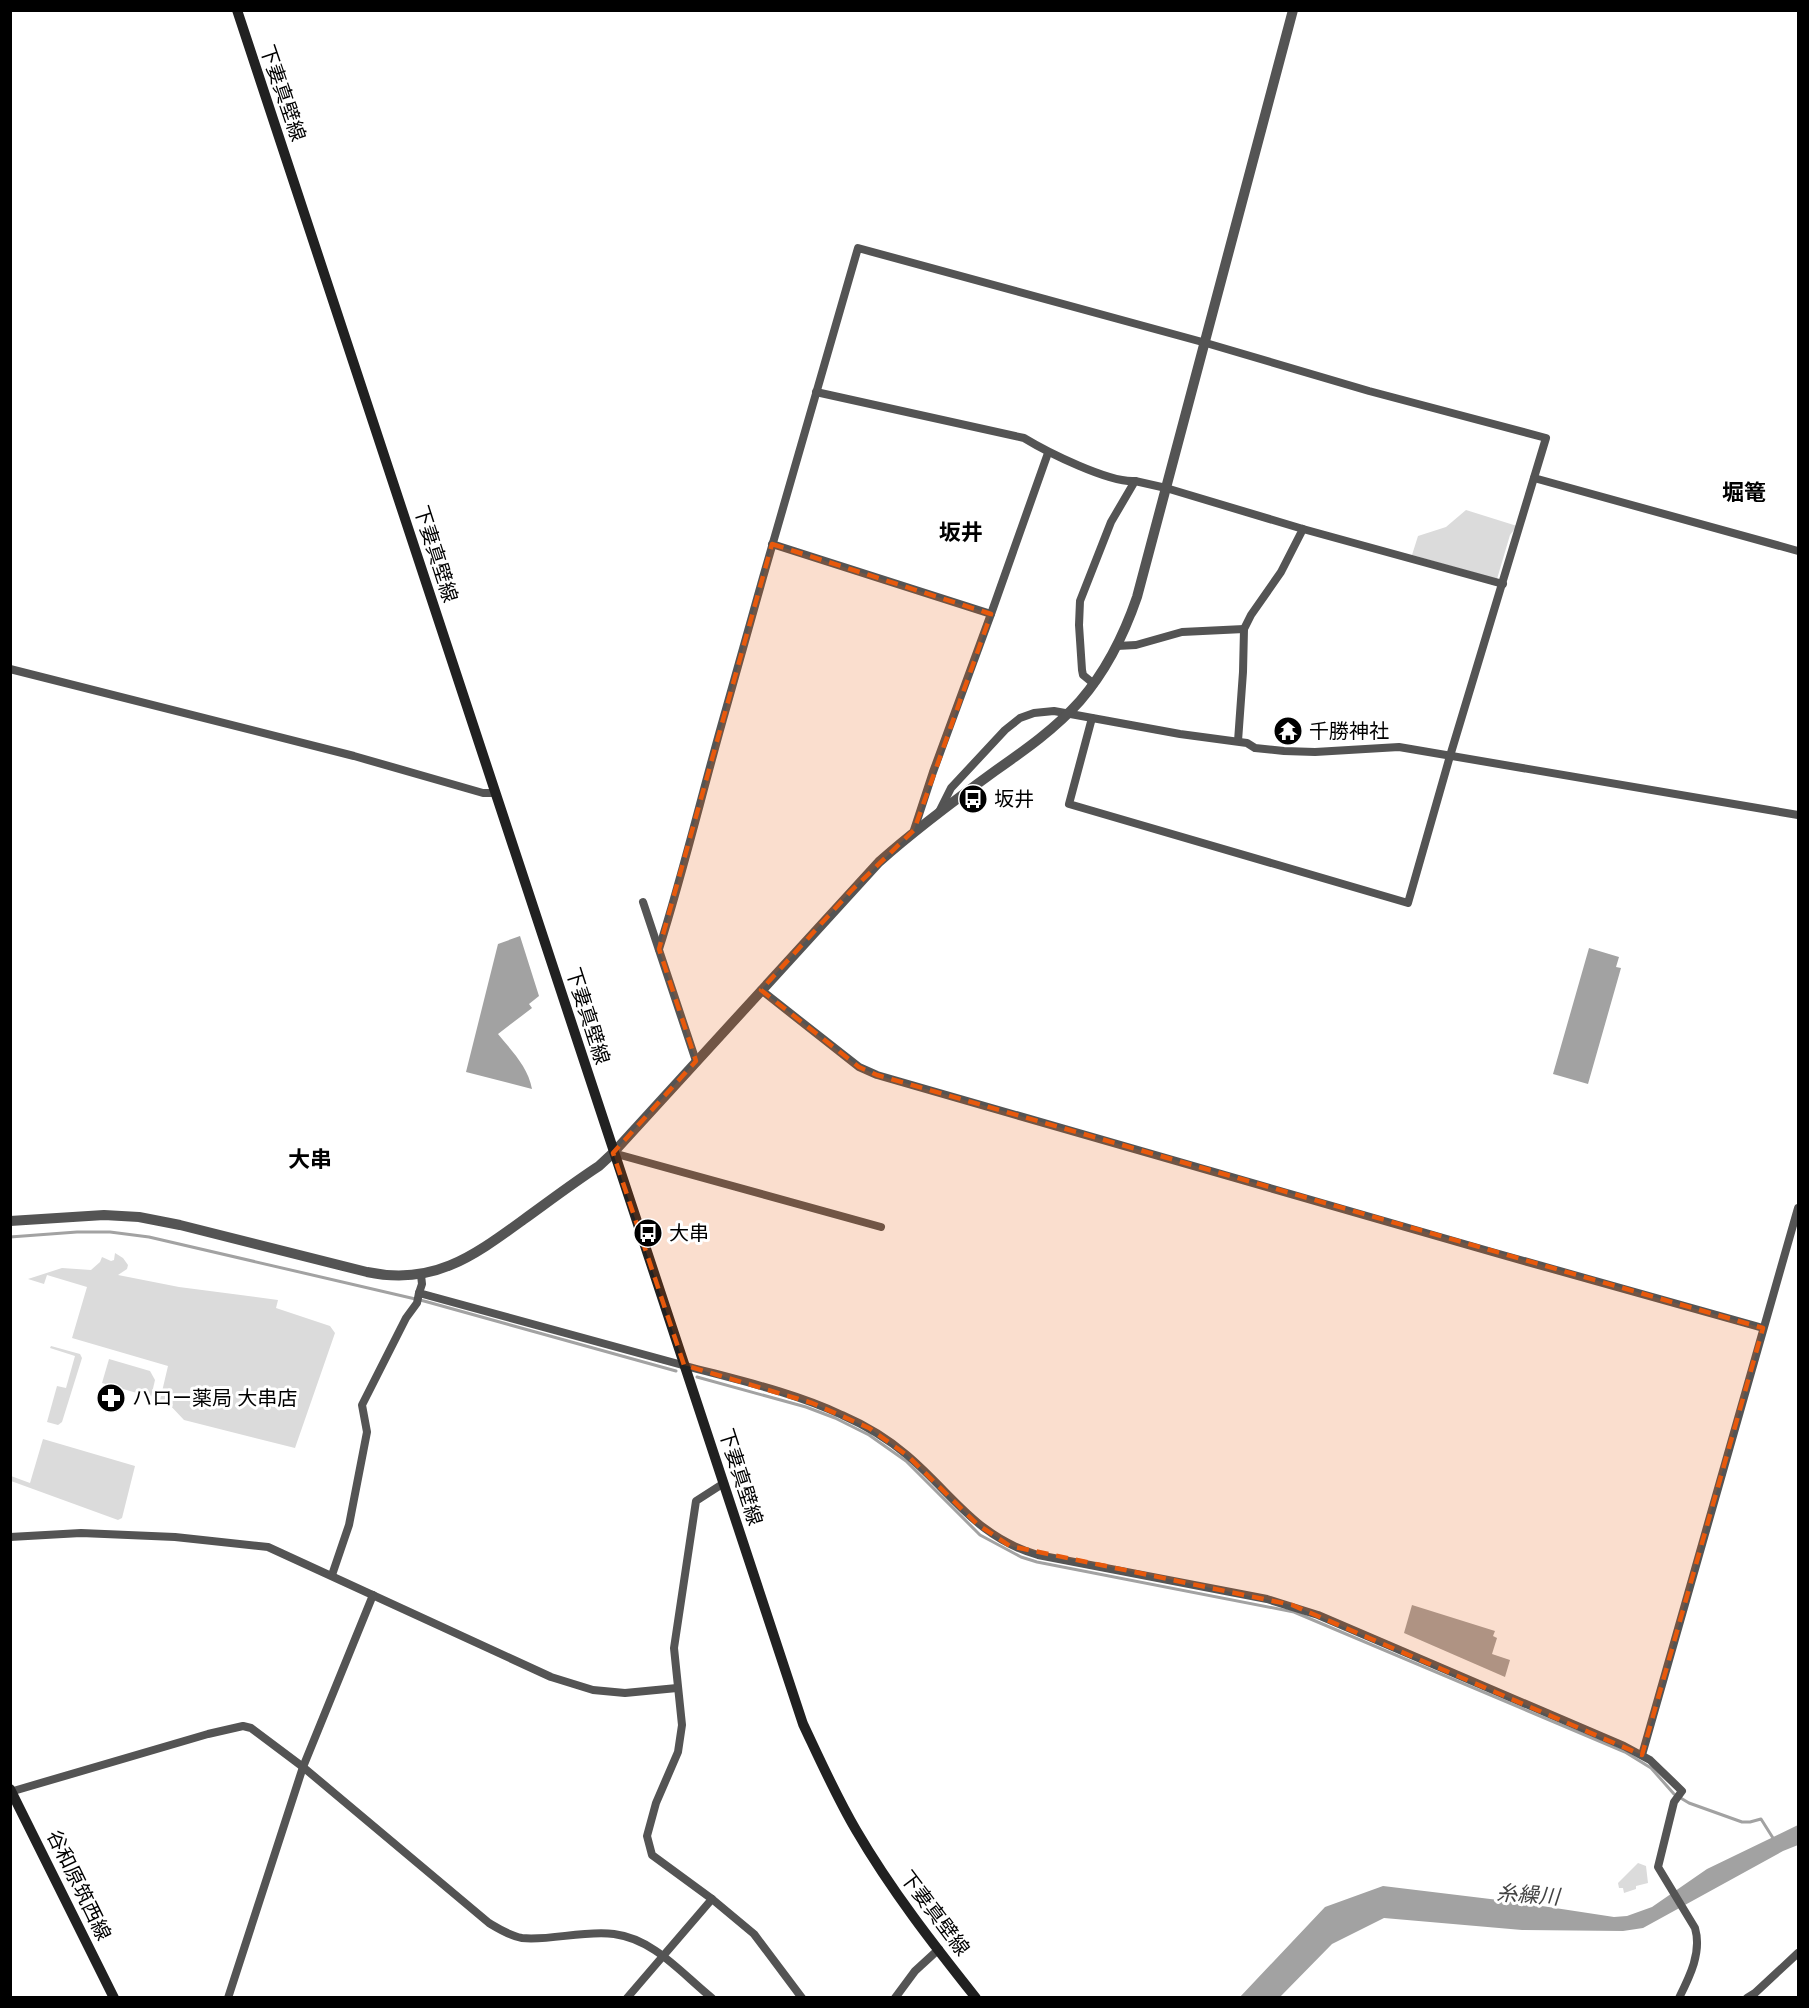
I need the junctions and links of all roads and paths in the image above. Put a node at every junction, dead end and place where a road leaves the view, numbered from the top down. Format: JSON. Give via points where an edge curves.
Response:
{"nodes":[{"id":1,"x":237,"y":10,"type":"edge"},
{"id":2,"x":1293,"y":10,"type":"edge"},
{"id":3,"x":1206,"y":343,"type":"junction"},
{"id":4,"x":816,"y":392,"type":"junction"},
{"id":5,"x":1048,"y":453,"type":"junction"},
{"id":6,"x":1534,"y":478,"type":"junction"},
{"id":7,"x":1135,"y":481,"type":"junction"},
{"id":8,"x":1166,"y":488,"type":"junction"},
{"id":9,"x":1303,"y":529,"type":"junction"},
{"id":10,"x":772,"y":544,"type":"junction"},
{"id":11,"x":1798,"y":551,"type":"edge"},
{"id":12,"x":1503,"y":584,"type":"junction"},
{"id":13,"x":991,"y":614,"type":"junction"},
{"id":14,"x":1244,"y":629,"type":"junction"},
{"id":15,"x":1117,"y":646,"type":"junction"},
{"id":16,"x":10,"y":669,"type":"edge"},
{"id":17,"x":1094,"y":684,"type":"junction"},
{"id":18,"x":1069,"y":713,"type":"junction"},
{"id":19,"x":1092,"y":718,"type":"junction"},
{"id":20,"x":1238,"y":741,"type":"junction"},
{"id":21,"x":1450,"y":756,"type":"junction"},
{"id":22,"x":496,"y":794,"type":"junction"},
{"id":23,"x":938,"y":813,"type":"junction"},
{"id":24,"x":1798,"y":815,"type":"edge"},
{"id":25,"x":915,"y":830,"type":"junction"},
{"id":26,"x":643,"y":902,"type":"dead end"},
{"id":27,"x":659,"y":949,"type":"junction"},
{"id":28,"x":761,"y":990,"type":"junction"},
{"id":29,"x":696,"y":1061,"type":"junction"},
{"id":30,"x":613,"y":1153,"type":"junction"},
{"id":31,"x":1798,"y":1208,"type":"edge"},
{"id":32,"x":10,"y":1221,"type":"edge"},
{"id":33,"x":881,"y":1227,"type":"dead end"},
{"id":34,"x":421,"y":1275,"type":"junction"},
{"id":35,"x":418,"y":1298,"type":"junction"},
{"id":36,"x":1763,"y":1328,"type":"junction"},
{"id":37,"x":684,"y":1365,"type":"junction"},
{"id":38,"x":724,"y":1483,"type":"junction"},
{"id":39,"x":10,"y":1537,"type":"edge"},
{"id":40,"x":332,"y":1575,"type":"junction"},
{"id":41,"x":373,"y":1595,"type":"junction"},
{"id":42,"x":677,"y":1688,"type":"junction"},
{"id":43,"x":1642,"y":1755,"type":"junction"},
{"id":44,"x":303,"y":1767,"type":"junction"},
{"id":45,"x":11,"y":1791,"type":"edge"},
{"id":46,"x":712,"y":1899,"type":"junction"},
{"id":47,"x":939,"y":1949,"type":"junction"},
{"id":48,"x":1798,"y":1953,"type":"edge"},
{"id":49,"x":663,"y":1955,"type":"junction"},
{"id":50,"x":114,"y":1998,"type":"edge"},
{"id":51,"x":228,"y":1998,"type":"edge"},
{"id":52,"x":627,"y":1998,"type":"edge"},
{"id":53,"x":712,"y":1998,"type":"edge"},
{"id":54,"x":802,"y":1998,"type":"edge"},
{"id":55,"x":895,"y":1998,"type":"edge"},
{"id":56,"x":976,"y":1998,"type":"edge"},
{"id":57,"x":1679,"y":1998,"type":"edge"},
{"id":58,"x":1747,"y":1998,"type":"edge"}],
"edges":[{"from":1,"to":22,"type":"main road","name":"下妻真壁線"},
{"from":2,"to":3,"type":"street"},
{"from":3,"to":4,"type":"street","via":[[858,248]]},
{"from":3,"to":6,"type":"street","via":[[1369,392],[1546,438]]},
{"from":3,"to":8,"type":"street"},
{"from":4,"to":5,"type":"street","via":[[1024,438]]},
{"from":4,"to":10,"type":"street"},
{"from":5,"to":7,"type":"street","via":[[1124,482]]},
{"from":5,"to":13,"type":"street"},
{"from":6,"to":11,"type":"street"},
{"from":6,"to":12,"type":"street"},
{"from":7,"to":8,"type":"street"},
{"from":7,"to":17,"type":"street","via":[[1111,522],[1080,601],[1082,670]]},
{"from":8,"to":9,"type":"street"},
{"from":8,"to":15,"type":"street","via":[[1137,597]]},
{"from":9,"to":12,"type":"street"},
{"from":9,"to":14,"type":"street"},
{"from":10,"to":13,"type":"street"},
{"from":10,"to":27,"type":"street"},
{"from":12,"to":21,"type":"street"},
{"from":13,"to":25,"type":"street"},
{"from":14,"to":15,"type":"street","via":[[1182,632],[1136,645]]},
{"from":14,"to":20,"type":"street"},
{"from":15,"to":17,"type":"street"},
{"from":16,"to":22,"type":"street"},
{"from":17,"to":18,"type":"street"},
{"from":18,"to":19,"type":"street"},
{"from":18,"to":23,"type":"street"},
{"from":18,"to":23,"type":"street","via":[[1034,713],[1020,718],[951,788]]},
{"from":19,"to":20,"type":"street"},
{"from":19,"to":21,"type":"street","via":[[1069,804],[1408,903]]},
{"from":20,"to":21,"type":"street","via":[[1255,748],[1284,751],[1387,747]]},
{"from":21,"to":24,"type":"street"},
{"from":22,"to":30,"type":"main road","name":"下妻真壁線"},
{"from":23,"to":25,"type":"street"},
{"from":25,"to":28,"type":"street","via":[[851,891]]},
{"from":26,"to":27,"type":"street"},
{"from":27,"to":29,"type":"street"},
{"from":28,"to":29,"type":"street"},
{"from":28,"to":36,"type":"street","via":[[859,1067],[877,1075]]},
{"from":29,"to":30,"type":"street"},
{"from":30,"to":33,"type":"street"},
{"from":30,"to":34,"type":"street","via":[[483,1249]]},
{"from":30,"to":37,"type":"main road","name":"下妻真壁線"},
{"from":31,"to":36,"type":"street"},
{"from":32,"to":34,"type":"street","via":[[104,1215],[139,1217],[373,1274]]},
{"from":34,"to":35,"type":"street"},
{"from":35,"to":37,"type":"street"},
{"from":35,"to":40,"type":"street","via":[[362,1405],[367,1432],[349,1526]]},
{"from":36,"to":43,"type":"street"},
{"from":37,"to":38,"type":"main road","name":"下妻真壁線"},
{"from":37,"to":43,"type":"street","via":[[812,1403],[869,1428],[908,1456],[977,1524],[1010,1546],[1038,1555],[1292,1605]]},
{"from":38,"to":42,"type":"street","via":[[696,1501],[674,1648]]},
{"from":38,"to":47,"type":"main road","name":"下妻真壁線","via":[[803,1724],[856,1830],[896,1893]]},
{"from":39,"to":40,"type":"street","via":[[81,1533],[175,1537],[268,1547]]},
{"from":40,"to":41,"type":"street"},
{"from":41,"to":42,"type":"street","via":[[551,1677],[593,1690],[625,1693]]},
{"from":41,"to":44,"type":"street"},
{"from":42,"to":46,"type":"street","via":[[682,1725],[678,1752],[647,1836],[652,1855]]},
{"from":43,"to":57,"type":"street","via":[[1682,1791],[1658,1867],[1698,1937],[1696,1958]]},
{"from":44,"to":45,"type":"street","via":[[243,1726]]},
{"from":44,"to":49,"type":"street","via":[[501,1931],[521,1938],[615,1934],[642,1942]]},
{"from":44,"to":51,"type":"street"},
{"from":45,"to":50,"type":"main road","name":"谷和原筑西線"},
{"from":46,"to":49,"type":"street"},
{"from":46,"to":54,"type":"street","via":[[754,1934]]},
{"from":47,"to":55,"type":"street","via":[[915,1971]]},
{"from":47,"to":56,"type":"main road","name":"下妻真壁線"},
{"from":48,"to":58,"type":"street"},
{"from":49,"to":52,"type":"street"},
{"from":49,"to":53,"type":"street"}]}
